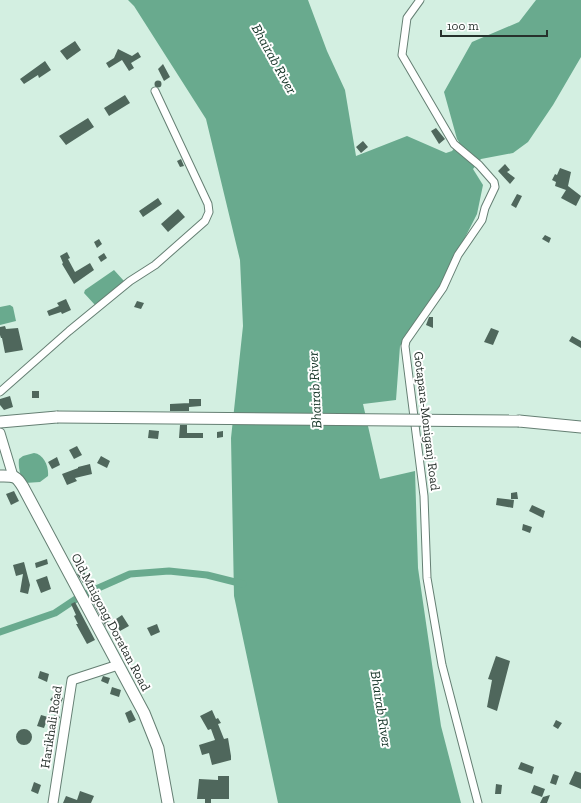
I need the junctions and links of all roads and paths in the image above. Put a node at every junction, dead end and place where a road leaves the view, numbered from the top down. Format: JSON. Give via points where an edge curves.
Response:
{"nodes":[{"id":1,"x":420,"y":0,"type":"edge"},
{"id":2,"x":155,"y":91,"type":"dead end"},
{"id":3,"x":0,"y":392,"type":"edge"},
{"id":4,"x":0,"y":422,"type":"edge"},
{"id":5,"x":581,"y":427,"type":"edge"},
{"id":6,"x":0,"y":433,"type":"edge"},
{"id":7,"x":0,"y":476,"type":"edge"},
{"id":8,"x":13,"y":476,"type":"junction"},
{"id":9,"x":118,"y":665,"type":"junction"},
{"id":10,"x":53,"y":803,"type":"edge"},
{"id":11,"x":168,"y":803,"type":"edge"},
{"id":12,"x":478,"y":803,"type":"edge"}],
"edges":[{"from":1,"to":12,"type":"street","name":"Gotapara-Moniganj Road","via":[[407,18],[402,55],[454,144],[478,165],[494,182],[495,187],[482,220],[458,256],[443,288],[405,346],[424,496],[427,578],[442,665]]},
{"from":2,"to":3,"type":"street","via":[[208,204],[209,212],[205,221],[155,265],[130,281],[74,326]]},
{"from":4,"to":5,"type":"main road","bridge":true,"via":[[57,417],[519,420]]},
{"from":6,"to":8,"type":"street"},
{"from":7,"to":8,"type":"main road"},
{"from":8,"to":9,"type":"main road","name":"Old Mnigong Doratan Road","via":[[18,478],[23,487]]},
{"from":9,"to":10,"type":"street","name":"Harikhali Road","via":[[72,680]]},
{"from":9,"to":11,"type":"main road","name":"Old Mnigong Doratan Road","via":[[151,726],[158,748]]}]}
